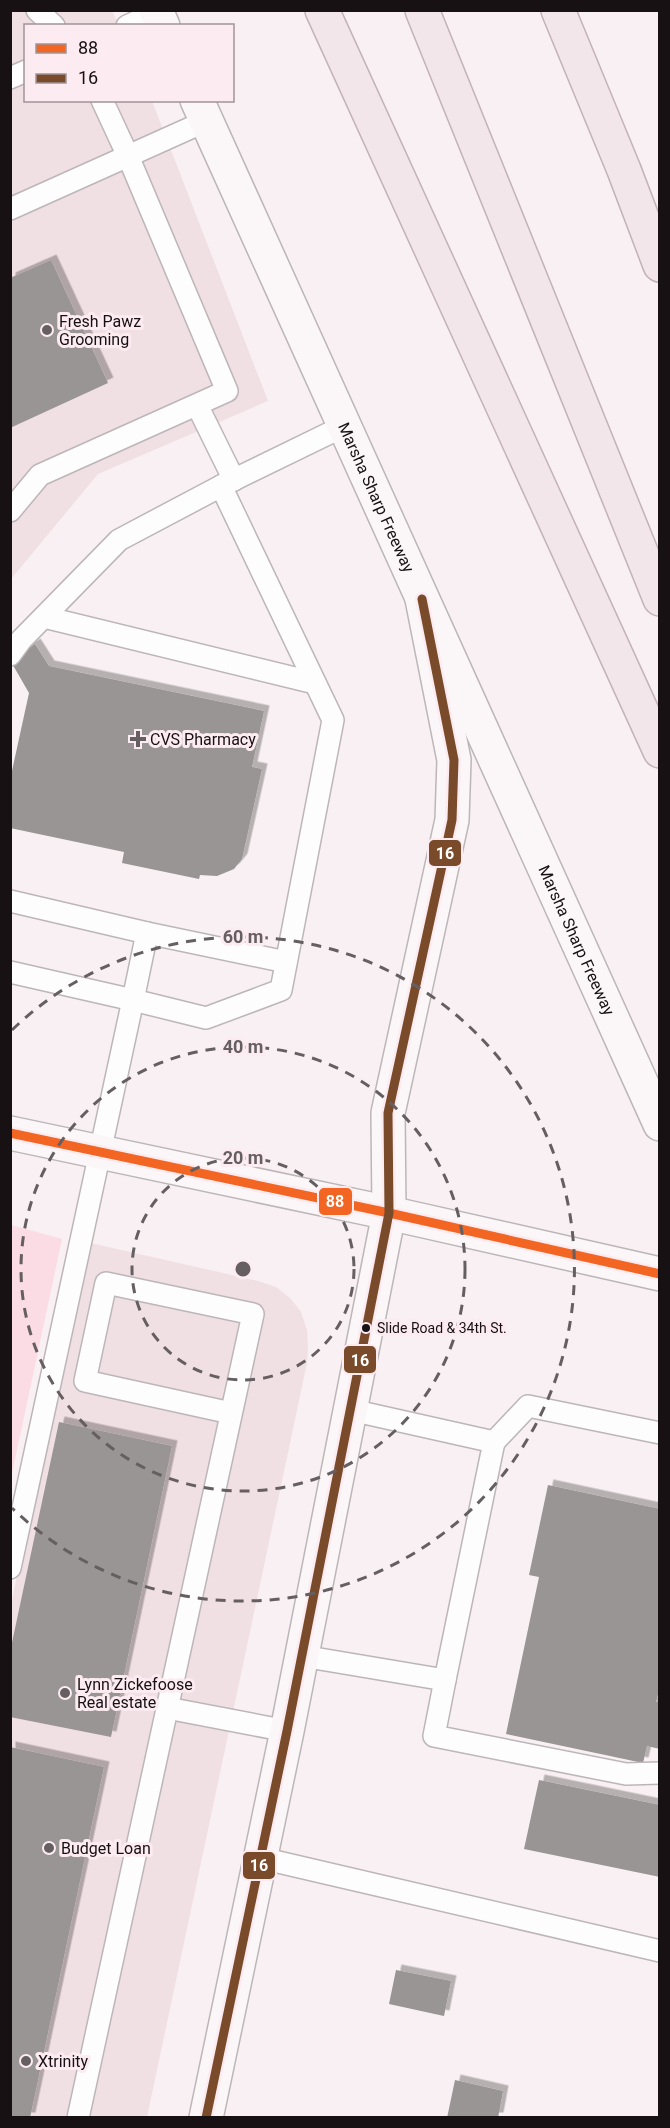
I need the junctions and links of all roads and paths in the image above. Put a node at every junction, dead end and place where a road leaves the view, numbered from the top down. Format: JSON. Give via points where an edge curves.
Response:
{"nodes":[{"id":1,"x":37,"y":10,"type":"edge"},
{"id":2,"x":322,"y":10,"type":"edge"},
{"id":3,"x":422,"y":10,"type":"edge"},
{"id":4,"x":558,"y":10,"type":"edge"},
{"id":5,"x":158,"y":16,"type":"edge"},
{"id":6,"x":52,"y":24,"type":"edge"},
{"id":7,"x":133,"y":24,"type":"edge"},
{"id":8,"x":24,"y":72,"type":"edge"},
{"id":9,"x":10,"y":78,"type":"edge"},
{"id":10,"x":103,"y":102,"type":"edge"},
{"id":11,"x":201,"y":111,"type":"edge"},
{"id":12,"x":128,"y":156,"type":"junction"},
{"id":13,"x":10,"y":209,"type":"edge"},
{"id":14,"x":660,"y":265,"type":"edge"},
{"id":15,"x":197,"y":405,"type":"junction"},
{"id":16,"x":344,"y":426,"type":"junction"},
{"id":17,"x":227,"y":483,"type":"junction"},
{"id":18,"x":10,"y":511,"type":"edge"},
{"id":19,"x":422,"y":599,"type":"junction"},
{"id":20,"x":660,"y":599,"type":"edge"},
{"id":21,"x":44,"y":617,"type":"junction"},
{"id":22,"x":10,"y":655,"type":"edge"},
{"id":23,"x":315,"y":683,"type":"junction"},
{"id":24,"x":660,"y":751,"type":"edge"},
{"id":25,"x":10,"y":901,"type":"edge"},
{"id":26,"x":147,"y":933,"type":"junction"},
{"id":27,"x":286,"y":962,"type":"junction"},
{"id":28,"x":10,"y":972,"type":"edge"},
{"id":29,"x":133,"y":1000,"type":"junction"},
{"id":30,"x":656,"y":1110,"type":"edge"},
{"id":31,"x":10,"y":1132,"type":"edge"},
{"id":32,"x":99,"y":1151,"type":"junction"},
{"id":33,"x":389,"y":1213,"type":"junction"},
{"id":34,"x":660,"y":1274,"type":"edge"},
{"id":35,"x":351,"y":1410,"type":"junction"},
{"id":36,"x":231,"y":1413,"type":"junction"},
{"id":37,"x":660,"y":1433,"type":"edge"},
{"id":38,"x":494,"y":1442,"type":"junction"},
{"id":39,"x":10,"y":1568,"type":"edge"},
{"id":40,"x":302,"y":1656,"type":"junction"},
{"id":41,"x":445,"y":1680,"type":"junction"},
{"id":42,"x":167,"y":1708,"type":"junction"},
{"id":43,"x":287,"y":1731,"type":"junction"},
{"id":44,"x":660,"y":1773,"type":"edge"},
{"id":45,"x":261,"y":1858,"type":"junction"},
{"id":46,"x":660,"y":1951,"type":"edge"},
{"id":47,"x":78,"y":2118,"type":"edge"},
{"id":48,"x":206,"y":2118,"type":"edge"}],
"edges":[{"from":1,"to":6,"type":"lane"},
{"from":2,"to":24,"type":"highway"},
{"from":3,"to":20,"type":"highway"},
{"from":4,"to":14,"type":"highway"},
{"from":5,"to":7,"type":"lane"},
{"from":8,"to":9,"type":"lane"},
{"from":10,"to":12,"type":"lane"},
{"from":11,"to":12,"type":"lane"},
{"from":11,"to":16,"type":"main road","name":"Marsha Sharp Freeway"},
{"from":12,"to":13,"type":"lane"},
{"from":12,"to":15,"type":"lane","via":[[227,391]]},
{"from":15,"to":17,"type":"lane"},
{"from":15,"to":18,"type":"lane","via":[[40,475]]},
{"from":16,"to":17,"type":"lane"},
{"from":16,"to":19,"type":"main road","name":"Marsha Sharp Freeway"},
{"from":17,"to":21,"type":"lane","via":[[119,540]]},
{"from":17,"to":23,"type":"lane"},
{"from":19,"to":30,"type":"main road","name":"Marsha Sharp Freeway"},
{"from":19,"to":33,"type":"main road","via":[[454,760],[454,790],[452,820],[388,1113]]},
{"from":21,"to":22,"type":"lane"},
{"from":21,"to":23,"type":"lane"},
{"from":23,"to":27,"type":"lane","via":[[333,720]]},
{"from":25,"to":26,"type":"lane"},
{"from":26,"to":27,"type":"lane"},
{"from":26,"to":29,"type":"lane"},
{"from":27,"to":29,"type":"lane","via":[[281,990],[206,1018]]},
{"from":28,"to":29,"type":"lane"},
{"from":29,"to":32,"type":"lane"},
{"from":31,"to":32,"type":"main road"},
{"from":32,"to":33,"type":"main road"},
{"from":32,"to":39,"type":"lane"},
{"from":33,"to":34,"type":"main road"},
{"from":33,"to":35,"type":"main road"},
{"from":35,"to":38,"type":"lane"},
{"from":35,"to":40,"type":"main road"},
{"from":36,"to":36,"type":"lane","via":[[85,1381],[106,1283],[253,1314]]},
{"from":36,"to":42,"type":"lane"},
{"from":37,"to":38,"type":"lane","via":[[528,1406]]},
{"from":38,"to":41,"type":"lane"},
{"from":40,"to":41,"type":"lane"},
{"from":40,"to":43,"type":"main road"},
{"from":41,"to":44,"type":"lane","via":[[434,1736],[626,1774]]},
{"from":42,"to":43,"type":"lane"},
{"from":42,"to":47,"type":"lane"},
{"from":43,"to":45,"type":"main road"},
{"from":45,"to":46,"type":"lane"},
{"from":45,"to":48,"type":"main road"}]}
